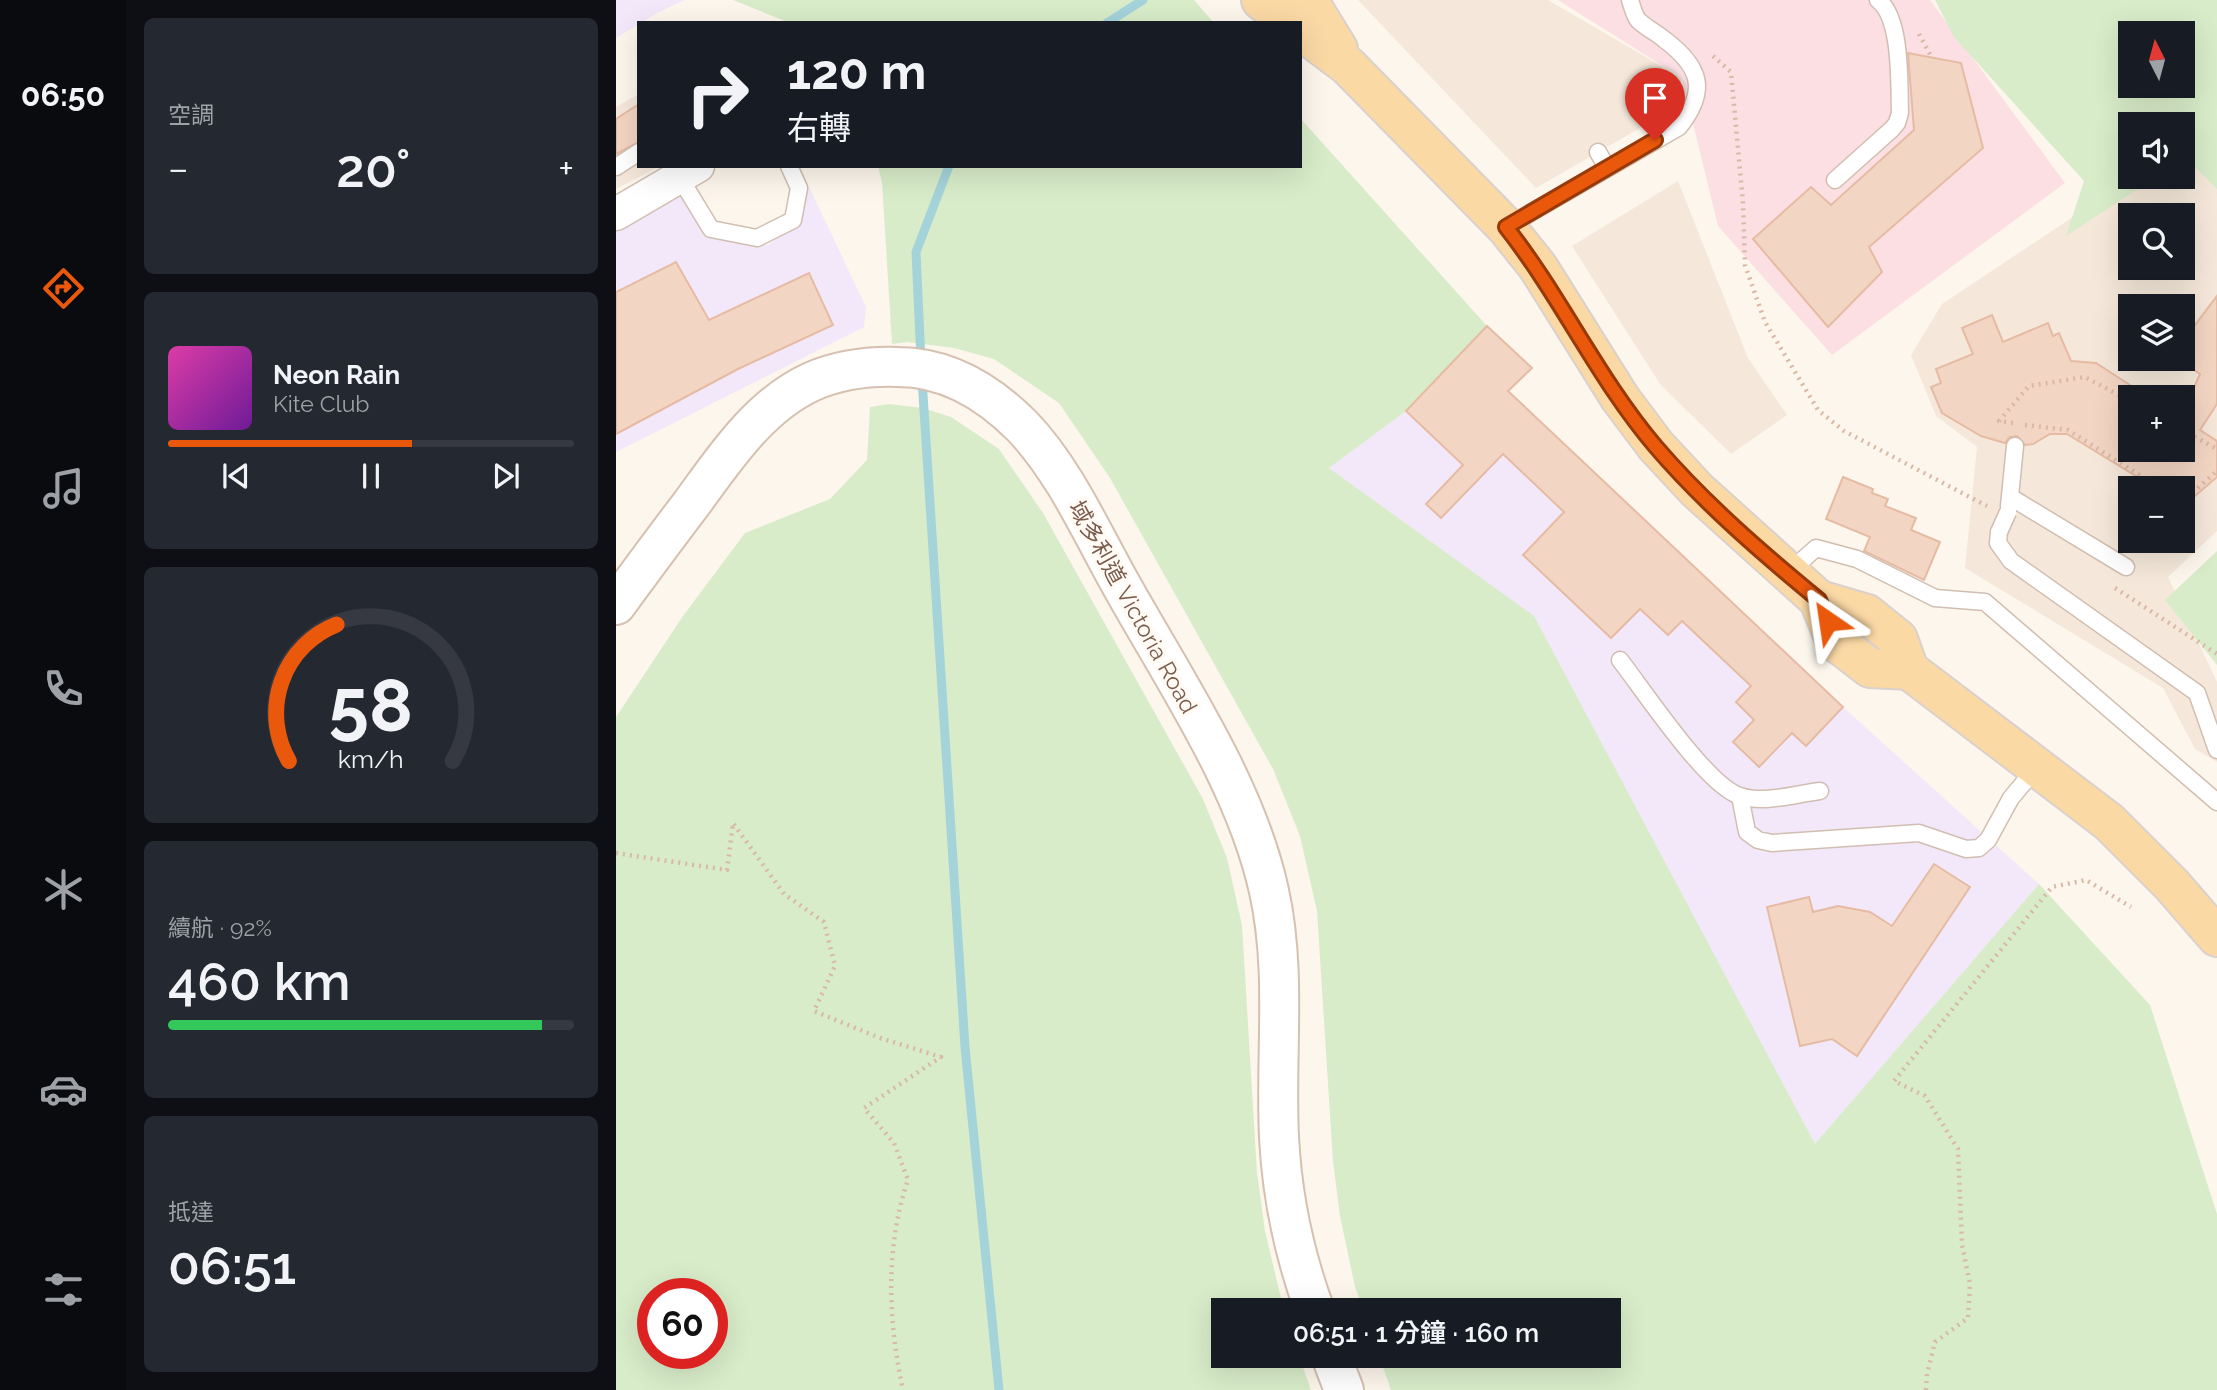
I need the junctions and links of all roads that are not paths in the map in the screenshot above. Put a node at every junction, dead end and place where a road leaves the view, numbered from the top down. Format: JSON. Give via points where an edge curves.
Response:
{"nodes":[{"id":1,"x":1261,"y":0,"type":"edge"},
{"id":2,"x":1308,"y":0,"type":"edge"},
{"id":3,"x":1629,"y":0,"type":"edge"},
{"id":4,"x":1878,"y":0,"type":"edge"},
{"id":5,"x":1288,"y":21,"type":"edge"},
{"id":6,"x":1302,"y":32,"type":"edge"},
{"id":7,"x":1348,"y":66,"type":"junction"},
{"id":8,"x":1598,"y":152,"type":"dead end"},
{"id":9,"x":637,"y":153,"type":"edge"},
{"id":10,"x":616,"y":167,"type":"edge"},
{"id":11,"x":790,"y":168,"type":"edge"},
{"id":12,"x":1607,"y":168,"type":"junction"},
{"id":13,"x":689,"y":172,"type":"edge"},
{"id":14,"x":1835,"y":180,"type":"dead end"},
{"id":15,"x":616,"y":214,"type":"edge"},
{"id":16,"x":1506,"y":227,"type":"junction"},
{"id":17,"x":2015,"y":446,"type":"dead end"},
{"id":18,"x":2004,"y":507,"type":"junction"},
{"id":19,"x":2126,"y":567,"type":"dead end"},
{"id":20,"x":1787,"y":573,"type":"junction"},
{"id":21,"x":616,"y":605,"type":"edge"},
{"id":22,"x":1620,"y":660,"type":"dead end"},
{"id":23,"x":2217,"y":750,"type":"edge"},
{"id":24,"x":2037,"y":767,"type":"junction"},
{"id":25,"x":1820,"y":791,"type":"dead end"},
{"id":26,"x":1740,"y":796,"type":"junction"},
{"id":27,"x":2217,"y":802,"type":"edge"},
{"id":28,"x":2217,"y":936,"type":"edge"},
{"id":29,"x":1311,"y":1298,"type":"edge"},
{"id":30,"x":1336,"y":1368,"type":"edge"},
{"id":31,"x":1344,"y":1390,"type":"edge"}],
"edges":[{"from":1,"to":5,"type":"main road"},
{"from":2,"to":7,"type":"main road"},
{"from":3,"to":12,"type":"lane","via":[[1636,19],[1695,71],[1698,98],[1679,127]]},
{"from":4,"to":14,"type":"lane","via":[[1890,16],[1896,37],[1898,123]]},
{"from":6,"to":7,"type":"main road"},
{"from":7,"to":16,"type":"main road"},
{"from":8,"to":12,"type":"lane"},
{"from":9,"to":10,"type":"lane"},
{"from":11,"to":13,"type":"lane","via":[[799,188],[793,220],[757,238],[711,229]]},
{"from":12,"to":16,"type":"lane"},
{"from":13,"to":15,"type":"street"},
{"from":16,"to":20,"type":"main road","via":[[1538,267],[1620,398],[1656,446]]},
{"from":17,"to":18,"type":"lane"},
{"from":18,"to":19,"type":"lane"},
{"from":18,"to":23,"type":"lane","bridge":true,"via":[[1998,544],[2011,561],[2197,693]]},
{"from":20,"to":24,"type":"main road","via":[[1819,600],[1836,642],[1870,668],[1909,670]]},
{"from":20,"to":27,"type":"lane","via":[[1816,548],[1857,559],[1935,598],[1985,602]]},
{"from":21,"to":29,"type":"main road","name":"域多利道 Victoria Road","via":[[750,429],[808,384],[855,369],[909,367],[946,375],[980,391],[1023,427],[1068,491],[1200,725],[1244,815],[1262,864],[1278,968],[1282,1175],[1292,1239]]},
{"from":22,"to":26,"type":"lane","via":[[1706,771],[1723,788]]},
{"from":24,"to":26,"type":"lane","via":[[2011,797],[1979,848],[1966,849],[1919,833],[1758,841],[1747,832]]},
{"from":24,"to":28,"type":"main road","via":[[2109,822]]},
{"from":25,"to":26,"type":"lane","via":[[1766,799]]},
{"from":30,"to":31,"type":"main road"}]}
